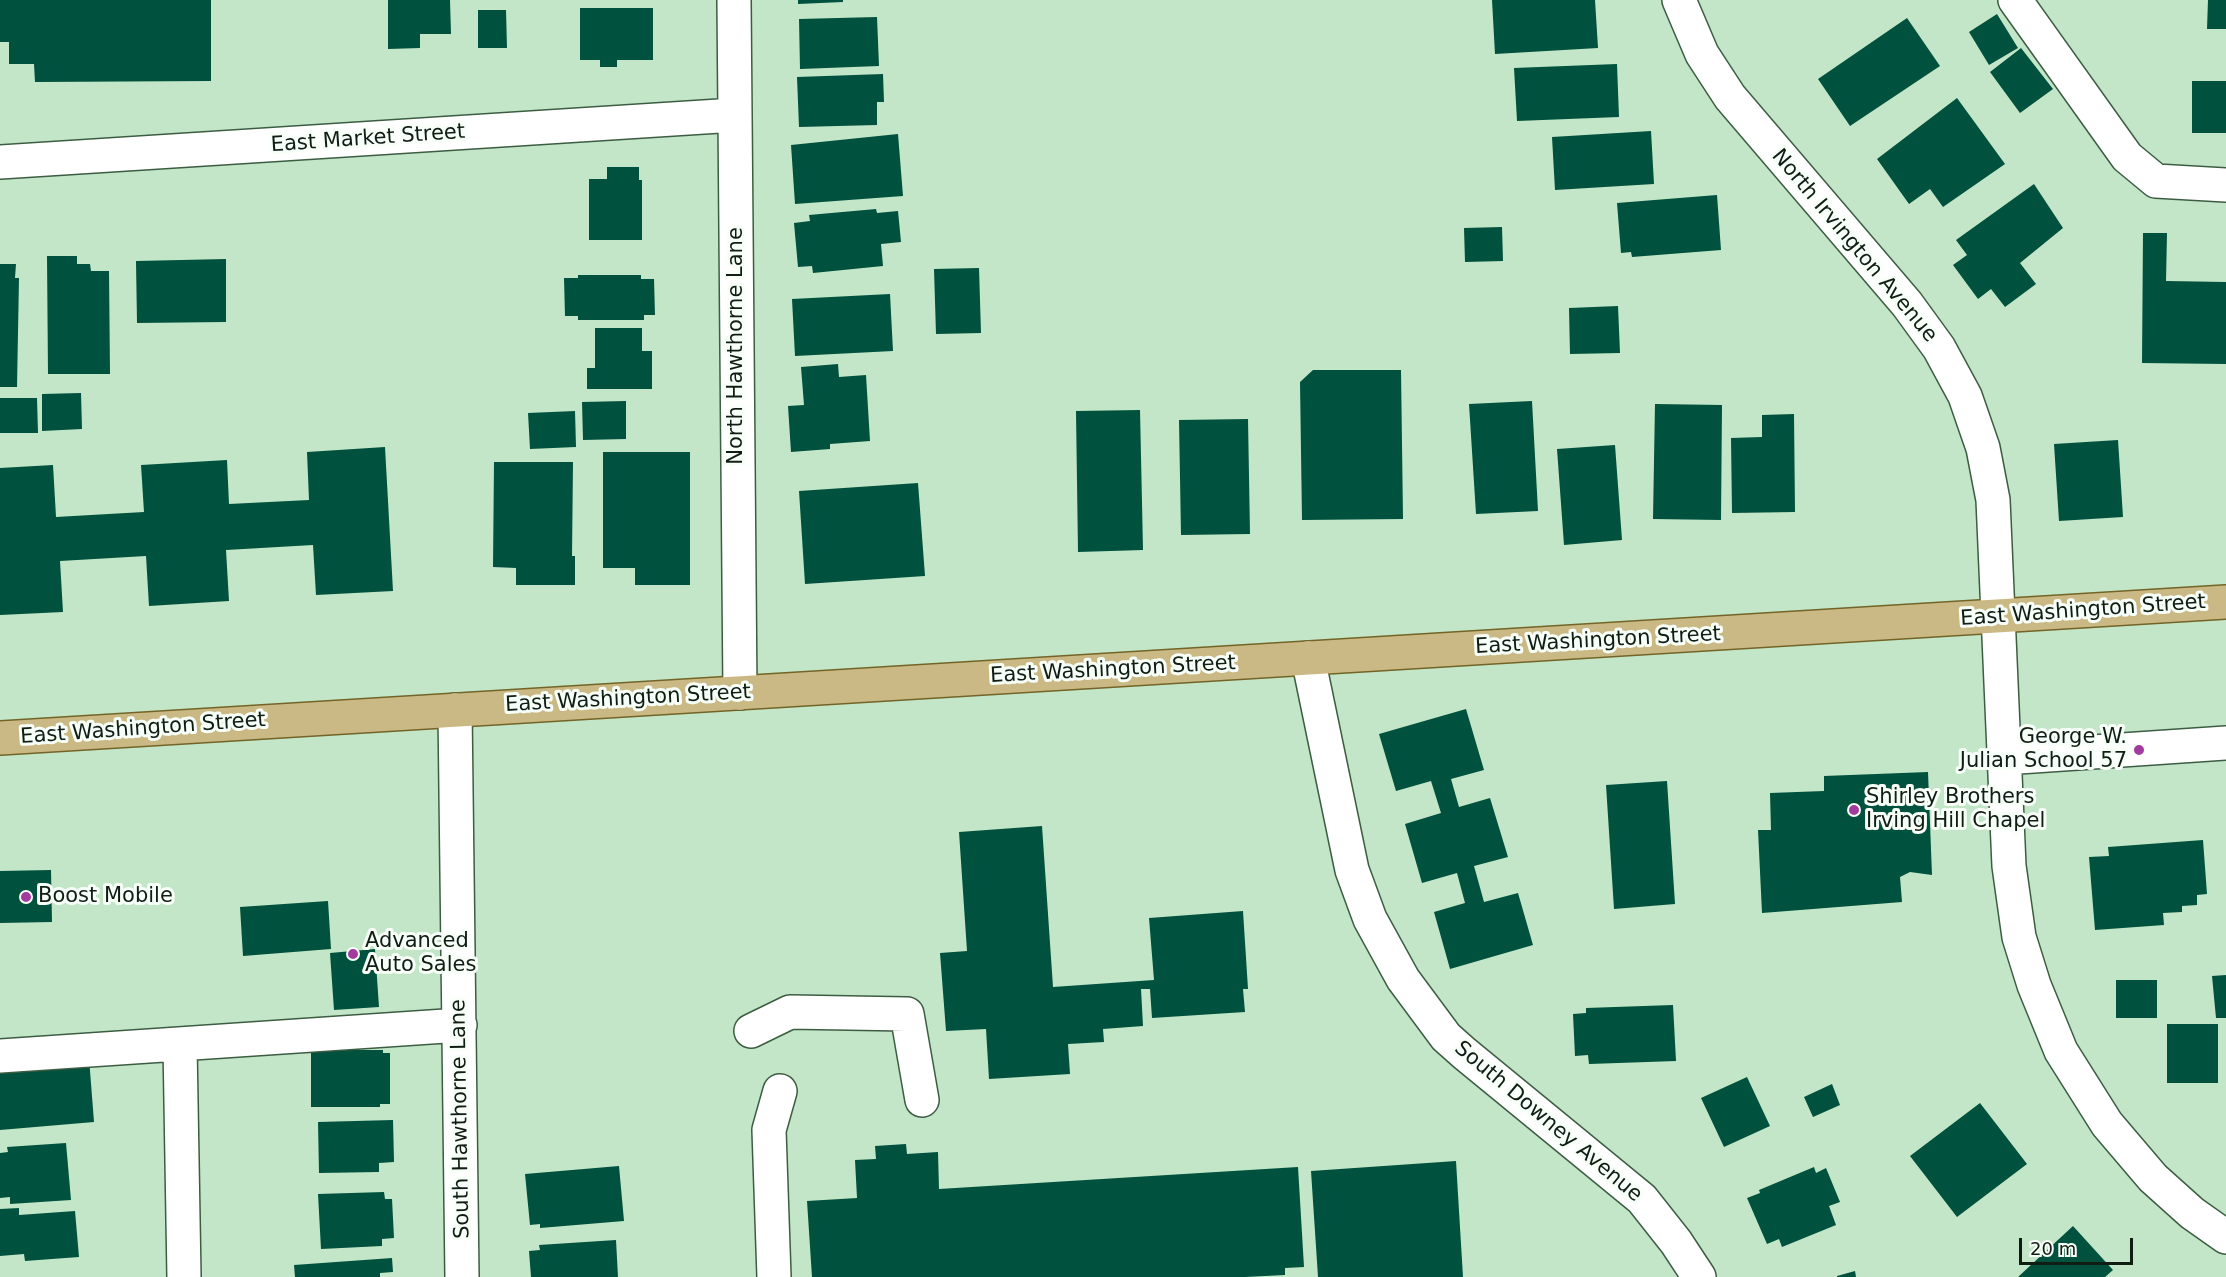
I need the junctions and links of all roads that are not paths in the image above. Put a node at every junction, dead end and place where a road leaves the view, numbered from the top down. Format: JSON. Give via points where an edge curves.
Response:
{"nodes":[{"id":1,"x":734,"y":0,"type":"edge"},
{"id":2,"x":1679,"y":0,"type":"edge"},
{"id":3,"x":2015,"y":0,"type":"edge"},
{"id":4,"x":735,"y":116,"type":"junction"},
{"id":5,"x":0,"y":162,"type":"edge"},
{"id":6,"x":2226,"y":185,"type":"edge"},
{"id":7,"x":2226,"y":602,"type":"edge"},
{"id":8,"x":1997,"y":617,"type":"junction"},
{"id":9,"x":1308,"y":658,"type":"junction"},
{"id":10,"x":740,"y":693,"type":"junction"},
{"id":11,"x":455,"y":710,"type":"junction"},
{"id":12,"x":0,"y":738,"type":"edge"},
{"id":13,"x":2226,"y":743,"type":"edge"},
{"id":14,"x":2004,"y":758,"type":"junction"},
{"id":15,"x":460,"y":1025,"type":"junction"},
{"id":16,"x":751,"y":1030,"type":"dead end"},
{"id":17,"x":180,"y":1044,"type":"junction"},
{"id":18,"x":0,"y":1056,"type":"edge"},
{"id":19,"x":780,"y":1091,"type":"dead end"},
{"id":20,"x":922,"y":1100,"type":"dead end"},
{"id":21,"x":2226,"y":1237,"type":"edge"},
{"id":22,"x":184,"y":1277,"type":"edge"},
{"id":23,"x":462,"y":1277,"type":"edge"},
{"id":24,"x":774,"y":1277,"type":"edge"},
{"id":25,"x":1699,"y":1277,"type":"edge"}],
"edges":[{"from":1,"to":4,"type":"street","name":"North Hawthorne Lane"},
{"from":2,"to":8,"type":"street","name":"North Irvington Avenue","via":[[1702,54],[1730,97],[1907,304],[1957,379],[1991,483]]},
{"from":3,"to":6,"type":"street","via":[[2127,157],[2156,181]]},
{"from":4,"to":5,"type":"street","name":"East Market Street"},
{"from":4,"to":10,"type":"street","name":"North Hawthorne Lane"},
{"from":7,"to":8,"type":"main road","name":"East Washington Street"},
{"from":8,"to":9,"type":"main road","name":"East Washington Street"},
{"from":8,"to":14,"type":"street","name":"North Irvington Avenue"},
{"from":9,"to":10,"type":"main road","name":"East Washington Street"},
{"from":9,"to":25,"type":"street","name":"South Downey Avenue","via":[[1353,870],[1370,919],[1403,979],[1446,1037],[1477,1066],[1642,1198]]},
{"from":10,"to":11,"type":"main road","name":"East Washington Street"},
{"from":11,"to":12,"type":"main road","name":"East Washington Street"},
{"from":11,"to":15,"type":"street","name":"South Hawthorne Lane"},
{"from":13,"to":14,"type":"street"},
{"from":14,"to":21,"type":"street","name":"North Irvington Avenue","via":[[2013,902],[2019,937],[2046,1020],[2078,1081],[2129,1152],[2152,1178]]},
{"from":15,"to":17,"type":"street"},
{"from":15,"to":23,"type":"street","name":"South Hawthorne Lane"},
{"from":16,"to":20,"type":"street","via":[[790,1012],[907,1014]]},
{"from":17,"to":18,"type":"street"},
{"from":17,"to":22,"type":"street"},
{"from":19,"to":24,"type":"street","via":[[769,1130]]}]}
